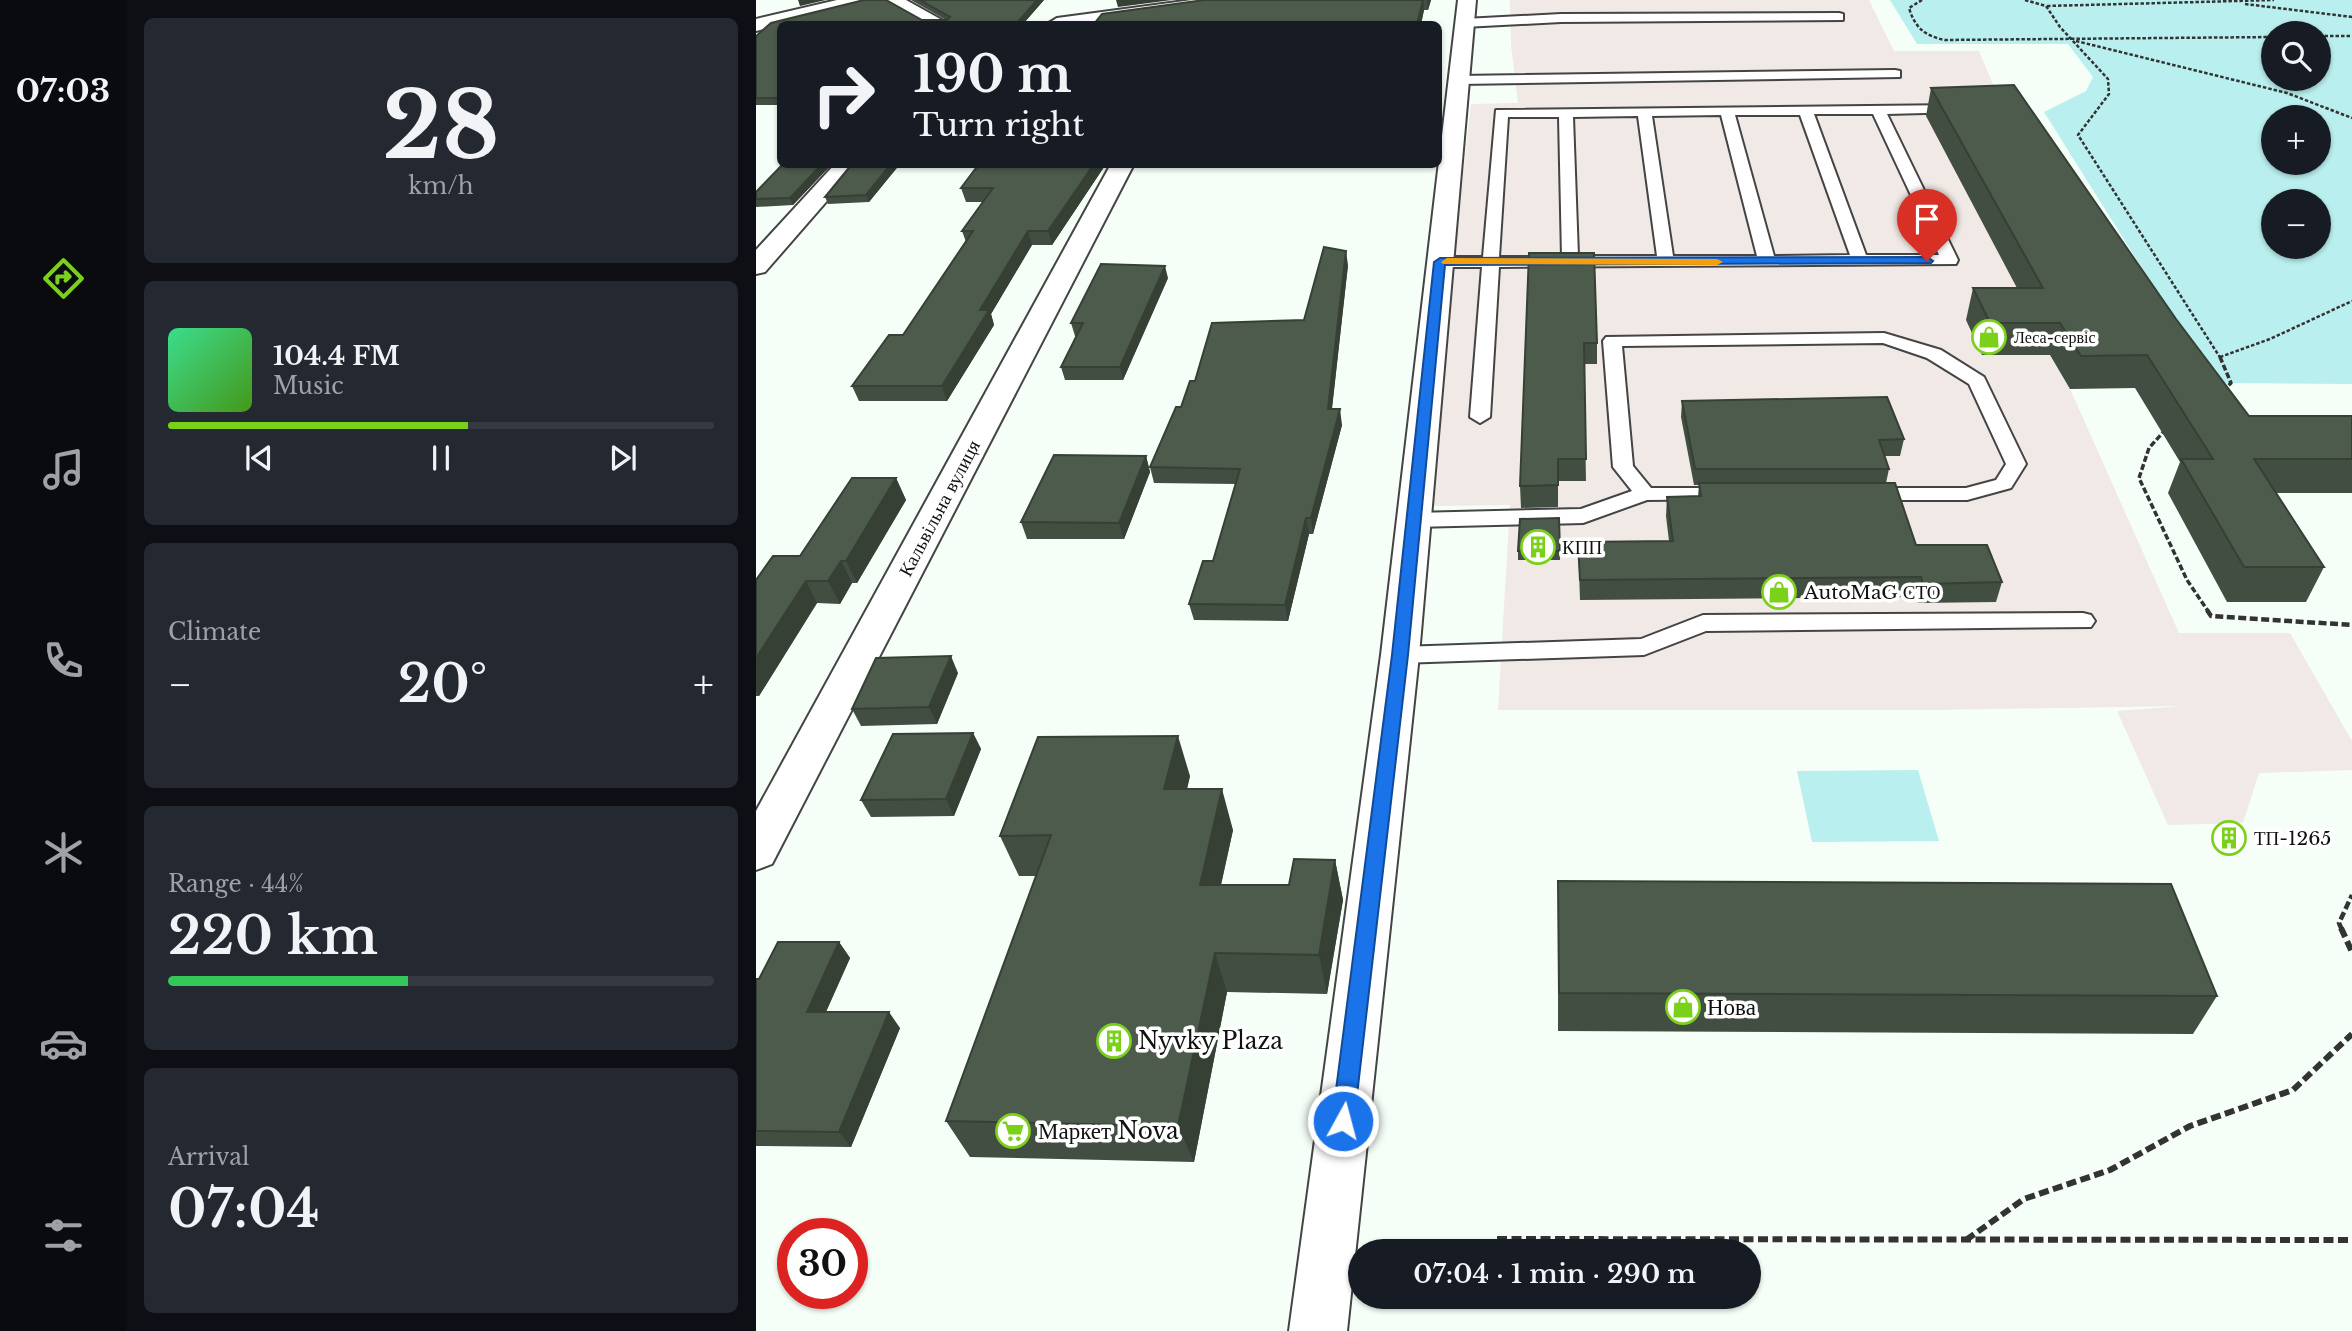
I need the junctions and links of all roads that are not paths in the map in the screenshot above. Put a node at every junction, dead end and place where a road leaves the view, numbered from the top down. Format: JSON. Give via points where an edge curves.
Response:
{"nodes":[{"id":1,"x":860,"y":0,"type":"edge"},
{"id":2,"x":892,"y":0,"type":"edge"},
{"id":3,"x":1233,"y":0,"type":"edge"},
{"id":4,"x":1206,"y":1,"type":"edge"},
{"id":5,"x":1466,"y":12,"type":"edge"},
{"id":6,"x":1839,"y":17,"type":"dead end"},
{"id":7,"x":933,"y":21,"type":"edge"},
{"id":8,"x":1076,"y":21,"type":"edge"},
{"id":9,"x":1198,"y":21,"type":"edge"},
{"id":10,"x":756,"y":25,"type":"edge"},
{"id":11,"x":1895,"y":74,"type":"dead end"},
{"id":12,"x":1459,"y":80,"type":"junction"},
{"id":13,"x":1964,"y":109,"type":"edge"},
{"id":14,"x":1878,"y":110,"type":"junction"},
{"id":15,"x":1727,"y":111,"type":"junction"},
{"id":16,"x":1805,"y":111,"type":"junction"},
{"id":17,"x":1566,"y":112,"type":"junction"},
{"id":18,"x":1644,"y":112,"type":"junction"},
{"id":19,"x":844,"y":168,"type":"edge"},
{"id":20,"x":1121,"y":168,"type":"edge"},
{"id":21,"x":1490,"y":260,"type":"junction"},
{"id":22,"x":1570,"y":261,"type":"junction"},
{"id":23,"x":1860,"y":261,"type":"junction"},
{"id":24,"x":1440,"y":262,"type":"junction"},
{"id":25,"x":1666,"y":262,"type":"junction"},
{"id":26,"x":1767,"y":262,"type":"junction"},
{"id":27,"x":756,"y":266,"type":"edge"},
{"id":28,"x":1480,"y":417,"type":"dead end"},
{"id":29,"x":1646,"y":494,"type":"junction"},
{"id":30,"x":1757,"y":494,"type":"edge"},
{"id":31,"x":1841,"y":494,"type":"edge"},
{"id":32,"x":1414,"y":520,"type":"junction"},
{"id":33,"x":2082,"y":621,"type":"dead end"},
{"id":34,"x":1400,"y":655,"type":"junction"},
{"id":35,"x":756,"y":852,"type":"edge"},
{"id":36,"x":1318,"y":1331,"type":"edge"}],
"edges":[{"from":1,"to":10,"type":"street"},
{"from":2,"to":7,"type":"street"},
{"from":3,"to":4,"type":"street"},
{"from":4,"to":8,"type":"street"},
{"from":4,"to":9,"type":"street"},
{"from":5,"to":6,"type":"lane","via":[[1511,23],[1562,18]]},
{"from":5,"to":12,"type":"street"},
{"from":11,"to":12,"type":"lane"},
{"from":12,"to":24,"type":"street"},
{"from":13,"to":14,"type":"lane"},
{"from":14,"to":16,"type":"lane"},
{"from":14,"to":23,"type":"lane","via":[[1950,260]]},
{"from":15,"to":16,"type":"lane"},
{"from":15,"to":18,"type":"lane"},
{"from":15,"to":26,"type":"lane"},
{"from":16,"to":23,"type":"lane"},
{"from":17,"to":18,"type":"lane"},
{"from":17,"to":21,"type":"lane","via":[[1501,113]]},
{"from":17,"to":22,"type":"lane"},
{"from":18,"to":25,"type":"lane"},
{"from":19,"to":27,"type":"street"},
{"from":20,"to":35,"type":"street","name":"Кальвільна вулиця"},
{"from":21,"to":22,"type":"lane"},
{"from":21,"to":24,"type":"lane"},
{"from":21,"to":28,"type":"lane"},
{"from":22,"to":25,"type":"lane"},
{"from":23,"to":26,"type":"lane"},
{"from":24,"to":32,"type":"street"},
{"from":25,"to":26,"type":"lane"},
{"from":29,"to":30,"type":"lane"},
{"from":29,"to":31,"type":"lane","via":[[1623,467],[1612,341],[1884,338],[1934,354],[1977,381],[2016,464],[2004,484],[1966,494]]},
{"from":29,"to":32,"type":"lane","via":[[1583,516]]},
{"from":32,"to":34,"type":"street"},
{"from":33,"to":34,"type":"lane","via":[[1703,622],[1644,647]]},
{"from":34,"to":36,"type":"street"}]}
